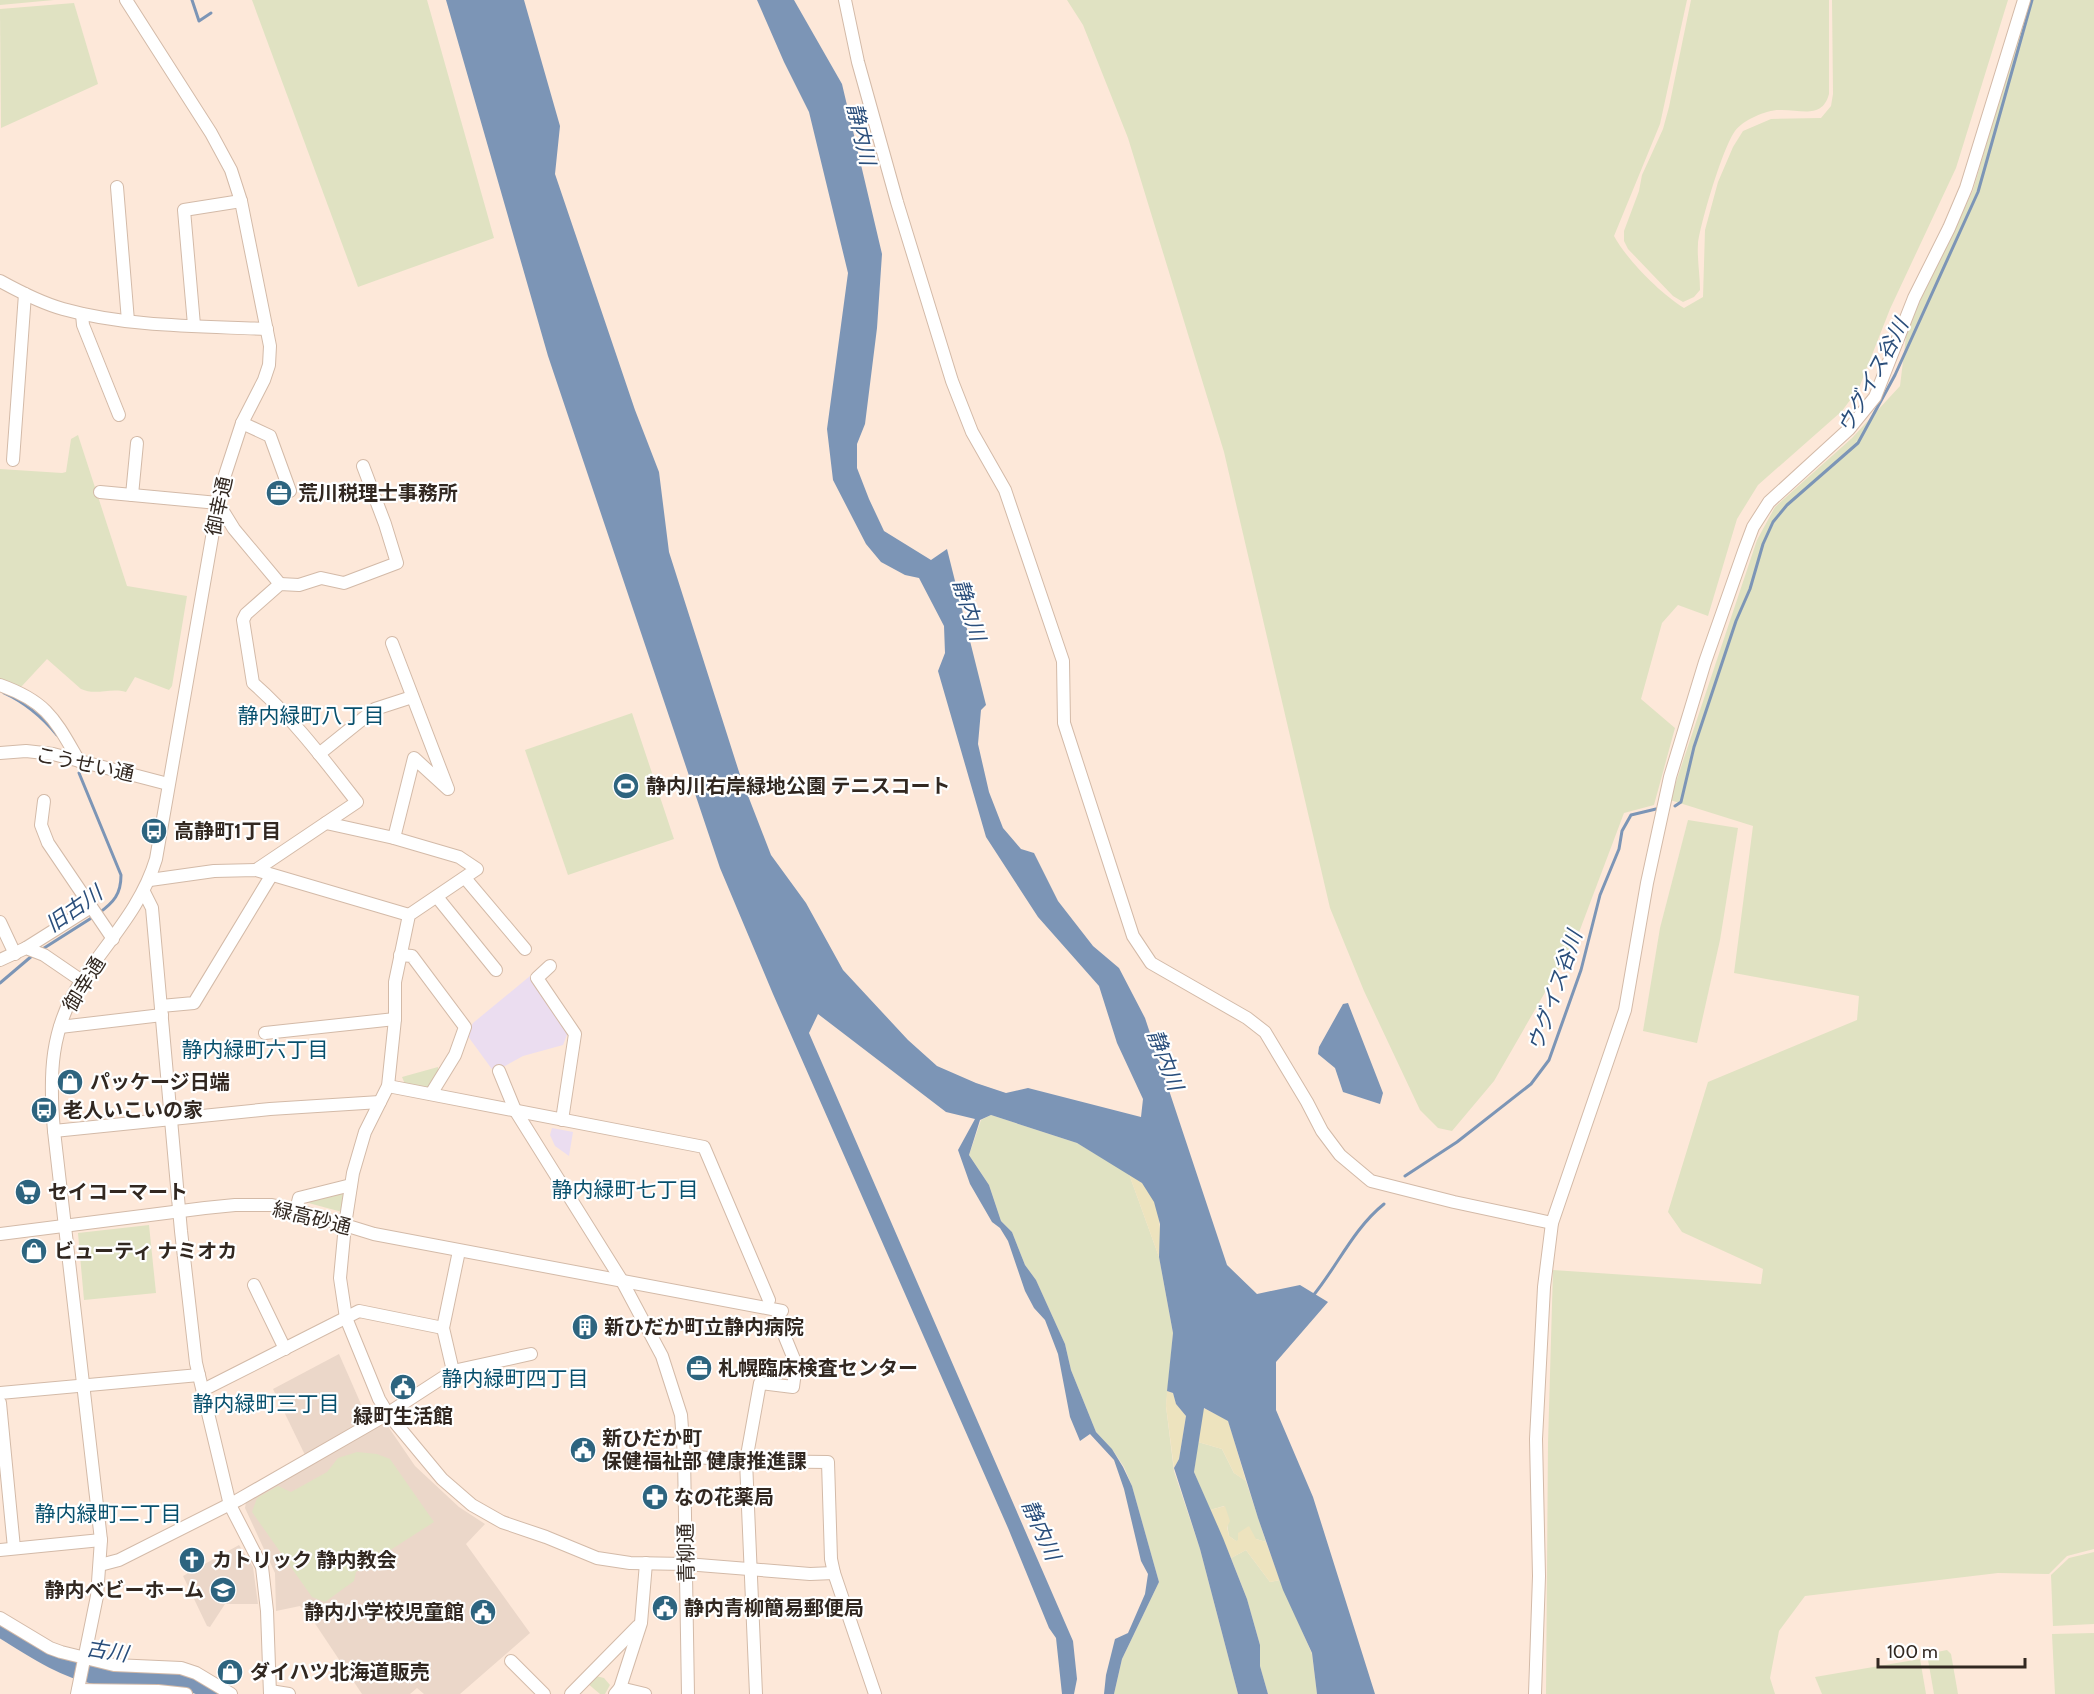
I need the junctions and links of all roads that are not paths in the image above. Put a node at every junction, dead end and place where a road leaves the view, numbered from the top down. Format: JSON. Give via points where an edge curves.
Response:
{"nodes":[{"id":1,"x":126,"y":0,"type":"edge"},
{"id":2,"x":845,"y":0,"type":"edge"},
{"id":3,"x":2024,"y":0,"type":"edge"},
{"id":4,"x":117,"y":187,"type":"dead end"},
{"id":5,"x":241,"y":201,"type":"junction"},
{"id":6,"x":0,"y":281,"type":"edge"},
{"id":7,"x":25,"y":294,"type":"junction"},
{"id":8,"x":82,"y":314,"type":"junction"},
{"id":9,"x":128,"y":321,"type":"junction"},
{"id":10,"x":194,"y":325,"type":"junction"},
{"id":11,"x":267,"y":329,"type":"junction"},
{"id":12,"x":118,"y":415,"type":"dead end"},
{"id":13,"x":242,"y":423,"type":"junction"},
{"id":14,"x":137,"y":443,"type":"dead end"},
{"id":15,"x":13,"y":460,"type":"dead end"},
{"id":16,"x":363,"y":465,"type":"dead end"},
{"id":17,"x":290,"y":491,"type":"dead end"},
{"id":18,"x":100,"y":492,"type":"dead end"},
{"id":19,"x":132,"y":495,"type":"junction"},
{"id":20,"x":218,"y":504,"type":"junction"},
{"id":21,"x":280,"y":584,"type":"junction"},
{"id":22,"x":392,"y":643,"type":"dead end"},
{"id":23,"x":0,"y":685,"type":"edge"},
{"id":24,"x":412,"y":697,"type":"junction"},
{"id":25,"x":0,"y":753,"type":"edge"},
{"id":26,"x":319,"y":754,"type":"junction"},
{"id":27,"x":79,"y":761,"type":"junction"},
{"id":28,"x":168,"y":784,"type":"junction"},
{"id":29,"x":44,"y":801,"type":"dead end"},
{"id":30,"x":326,"y":822,"type":"junction"},
{"id":31,"x":394,"y":838,"type":"junction"},
{"id":32,"x":256,"y":870,"type":"junction"},
{"id":33,"x":271,"y":876,"type":"junction"},
{"id":34,"x":465,"y":878,"type":"junction"},
{"id":35,"x":150,"y":880,"type":"junction"},
{"id":36,"x":144,"y":892,"type":"junction"},
{"id":37,"x":437,"y":897,"type":"junction"},
{"id":38,"x":94,"y":911,"type":"junction"},
{"id":39,"x":409,"y":915,"type":"junction"},
{"id":40,"x":0,"y":922,"type":"edge"},
{"id":41,"x":113,"y":939,"type":"junction"},
{"id":42,"x":525,"y":949,"type":"dead end"},
{"id":43,"x":27,"y":951,"type":"junction"},
{"id":44,"x":400,"y":955,"type":"junction"},
{"id":45,"x":0,"y":960,"type":"edge"},
{"id":46,"x":550,"y":966,"type":"dead end"},
{"id":47,"x":496,"y":970,"type":"dead end"},
{"id":48,"x":82,"y":981,"type":"junction"},
{"id":49,"x":161,"y":1010,"type":"junction"},
{"id":50,"x":395,"y":1019,"type":"junction"},
{"id":51,"x":60,"y":1027,"type":"junction"},
{"id":52,"x":266,"y":1033,"type":"dead end"},
{"id":53,"x":499,"y":1071,"type":"dead end"},
{"id":54,"x":388,"y":1086,"type":"junction"},
{"id":55,"x":431,"y":1094,"type":"junction"},
{"id":56,"x":380,"y":1102,"type":"junction"},
{"id":57,"x":515,"y":1110,"type":"junction"},
{"id":58,"x":172,"y":1118,"type":"junction"},
{"id":59,"x":562,"y":1120,"type":"junction"},
{"id":60,"x":54,"y":1131,"type":"junction"},
{"id":61,"x":351,"y":1185,"type":"junction"},
{"id":62,"x":296,"y":1210,"type":"junction"},
{"id":63,"x":179,"y":1211,"type":"junction"},
{"id":64,"x":1552,"y":1223,"type":"junction"},
{"id":65,"x":65,"y":1225,"type":"junction"},
{"id":66,"x":345,"y":1225,"type":"junction"},
{"id":67,"x":0,"y":1234,"type":"edge"},
{"id":68,"x":459,"y":1251,"type":"junction"},
{"id":69,"x":622,"y":1281,"type":"junction"},
{"id":70,"x":255,"y":1286,"type":"dead end"},
{"id":71,"x":769,"y":1300,"type":"dead end"},
{"id":72,"x":346,"y":1318,"type":"junction"},
{"id":73,"x":443,"y":1328,"type":"junction"},
{"id":74,"x":285,"y":1349,"type":"junction"},
{"id":75,"x":531,"y":1354,"type":"dead end"},
{"id":76,"x":453,"y":1371,"type":"junction"},
{"id":77,"x":199,"y":1375,"type":"junction"},
{"id":78,"x":84,"y":1385,"type":"junction"},
{"id":79,"x":203,"y":1390,"type":"junction"},
{"id":80,"x":0,"y":1393,"type":"edge"},
{"id":81,"x":0,"y":1402,"type":"edge"},
{"id":82,"x":388,"y":1414,"type":"junction"},
{"id":83,"x":684,"y":1456,"type":"junction"},
{"id":84,"x":746,"y":1461,"type":"junction"},
{"id":85,"x":230,"y":1505,"type":"junction"},
{"id":86,"x":101,"y":1540,"type":"junction"},
{"id":87,"x":14,"y":1548,"type":"junction"},
{"id":88,"x":0,"y":1550,"type":"edge"},
{"id":89,"x":645,"y":1563,"type":"junction"},
{"id":90,"x":686,"y":1564,"type":"junction"},
{"id":91,"x":100,"y":1565,"type":"junction"},
{"id":92,"x":750,"y":1570,"type":"junction"},
{"id":93,"x":834,"y":1573,"type":"junction"},
{"id":94,"x":0,"y":1618,"type":"edge"},
{"id":95,"x":641,"y":1623,"type":"junction"},
{"id":96,"x":84,"y":1660,"type":"junction"},
{"id":97,"x":511,"y":1661,"type":"dead end"},
{"id":98,"x":78,"y":1690,"type":"edge"},
{"id":99,"x":618,"y":1691,"type":"edge"},
{"id":100,"x":180,"y":1693,"type":"edge"},
{"id":101,"x":270,"y":1693,"type":"edge"},
{"id":102,"x":231,"y":1694,"type":"edge"},
{"id":103,"x":289,"y":1694,"type":"edge"},
{"id":104,"x":544,"y":1694,"type":"edge"},
{"id":105,"x":571,"y":1694,"type":"edge"},
{"id":106,"x":645,"y":1694,"type":"edge"},
{"id":107,"x":688,"y":1694,"type":"edge"},
{"id":108,"x":756,"y":1694,"type":"edge"},
{"id":109,"x":875,"y":1694,"type":"edge"},
{"id":110,"x":1535,"y":1694,"type":"edge"}],
"edges":[{"from":1,"to":5,"type":"street","name":"御幸通","via":[[211,133],[231,170]]},
{"from":2,"to":64,"type":"street","via":[[882,148],[952,381],[972,432],[1005,490],[1063,661],[1064,723],[1133,936],[1151,963],[1265,1032],[1322,1131],[1354,1169],[1371,1181]]},
{"from":3,"to":64,"type":"street","via":[[1966,188],[1914,298],[1875,397],[1849,429],[1769,502],[1753,527],[1705,662],[1670,777],[1625,1010]]},
{"from":4,"to":9,"type":"street"},
{"from":5,"to":10,"type":"street","via":[[184,210]]},
{"from":5,"to":11,"type":"street","name":"御幸通"},
{"from":6,"to":7,"type":"street"},
{"from":7,"to":8,"type":"street"},
{"from":7,"to":15,"type":"street"},
{"from":8,"to":9,"type":"street"},
{"from":8,"to":12,"type":"street"},
{"from":9,"to":10,"type":"street"},
{"from":10,"to":11,"type":"street"},
{"from":11,"to":13,"type":"street","name":"御幸通","via":[[269,365]]},
{"from":13,"to":17,"type":"street","via":[[270,436]]},
{"from":13,"to":20,"type":"street","name":"御幸通"},
{"from":14,"to":19,"type":"street"},
{"from":16,"to":21,"type":"street","via":[[397,563],[344,583],[321,578],[299,585]]},
{"from":18,"to":19,"type":"street"},
{"from":19,"to":20,"type":"street"},
{"from":20,"to":21,"type":"street"},
{"from":20,"to":28,"type":"street","name":"御幸通"},
{"from":21,"to":26,"type":"street","via":[[243,620],[253,683]]},
{"from":22,"to":24,"type":"street"},
{"from":23,"to":27,"type":"street","via":[[39,704],[56,721]]},
{"from":24,"to":26,"type":"street","via":[[375,709]]},
{"from":24,"to":31,"type":"street","via":[[448,789],[414,758]]},
{"from":25,"to":27,"type":"street","name":"こうせい通","via":[[40,752]]},
{"from":26,"to":30,"type":"street","via":[[357,802]]},
{"from":27,"to":28,"type":"street","name":"こうせい通"},
{"from":28,"to":35,"type":"street","name":"御幸通"},
{"from":29,"to":38,"type":"street","via":[[41,825],[48,843]]},
{"from":30,"to":31,"type":"street"},
{"from":30,"to":32,"type":"street"},
{"from":31,"to":34,"type":"street","via":[[459,857],[477,870]]},
{"from":32,"to":33,"type":"street"},
{"from":32,"to":35,"type":"street"},
{"from":33,"to":39,"type":"street"},
{"from":33,"to":49,"type":"street","via":[[194,1003]]},
{"from":34,"to":37,"type":"street"},
{"from":34,"to":42,"type":"street"},
{"from":35,"to":36,"type":"street","name":"御幸通"},
{"from":36,"to":41,"type":"street","name":"御幸通"},
{"from":36,"to":49,"type":"street","via":[[152,908]]},
{"from":37,"to":39,"type":"street"},
{"from":37,"to":47,"type":"street"},
{"from":38,"to":41,"type":"street"},
{"from":38,"to":43,"type":"street"},
{"from":39,"to":44,"type":"street"},
{"from":40,"to":43,"type":"street"},
{"from":41,"to":48,"type":"street","name":"御幸通"},
{"from":43,"to":45,"type":"street"},
{"from":43,"to":48,"type":"street"},
{"from":44,"to":50,"type":"street"},
{"from":44,"to":55,"type":"street","via":[[412,956],[465,1027],[455,1055]]},
{"from":46,"to":59,"type":"street","via":[[537,978],[575,1034]]},
{"from":48,"to":51,"type":"street","name":"御幸通"},
{"from":49,"to":51,"type":"street"},
{"from":49,"to":58,"type":"street"},
{"from":50,"to":52,"type":"street"},
{"from":50,"to":54,"type":"street"},
{"from":51,"to":60,"type":"street","name":"御幸通","via":[[51,1070]]},
{"from":53,"to":57,"type":"street","name":"青柳通"},
{"from":54,"to":55,"type":"street"},
{"from":54,"to":56,"type":"street"},
{"from":55,"to":57,"type":"street"},
{"from":56,"to":58,"type":"street"},
{"from":56,"to":61,"type":"street","via":[[365,1132]]},
{"from":57,"to":59,"type":"street"},
{"from":57,"to":69,"type":"street","name":"青柳通"},
{"from":58,"to":60,"type":"street"},
{"from":58,"to":63,"type":"street"},
{"from":59,"to":71,"type":"street","via":[[704,1147]]},
{"from":60,"to":65,"type":"street","name":"御幸通"},
{"from":61,"to":62,"type":"street","via":[[299,1198]]},
{"from":61,"to":66,"type":"street"},
{"from":62,"to":63,"type":"street","name":"緑高砂通","via":[[236,1205]]},
{"from":62,"to":66,"type":"street","name":"緑高砂通"},
{"from":63,"to":65,"type":"street","name":"緑高砂通"},
{"from":63,"to":77,"type":"street"},
{"from":64,"to":110,"type":"street","via":[[1544,1287],[1536,1439],[1539,1576]]},
{"from":65,"to":67,"type":"street","name":"緑高砂通"},
{"from":65,"to":78,"type":"street","name":"御幸通"},
{"from":66,"to":68,"type":"street","name":"緑高砂通"},
{"from":66,"to":72,"type":"street","via":[[340,1278]]},
{"from":68,"to":69,"type":"street","name":"緑高砂通"},
{"from":68,"to":73,"type":"street"},
{"from":69,"to":83,"type":"street","name":"青柳通","via":[[662,1356],[681,1415]]},
{"from":69,"to":84,"type":"street","name":"緑高砂通","via":[[780,1316],[796,1364],[793,1387],[760,1383]]},
{"from":70,"to":74,"type":"street"},
{"from":72,"to":73,"type":"street","via":[[359,1311]]},
{"from":72,"to":74,"type":"street"},
{"from":72,"to":82,"type":"street"},
{"from":73,"to":76,"type":"street"},
{"from":74,"to":79,"type":"street"},
{"from":75,"to":76,"type":"street"},
{"from":76,"to":82,"type":"street"},
{"from":77,"to":78,"type":"street"},
{"from":77,"to":79,"type":"street"},
{"from":78,"to":80,"type":"street"},
{"from":78,"to":86,"type":"street","name":"御幸通"},
{"from":79,"to":85,"type":"street"},
{"from":81,"to":87,"type":"street"},
{"from":82,"to":85,"type":"street"},
{"from":82,"to":89,"type":"street","via":[[442,1479],[491,1517],[597,1558]]},
{"from":83,"to":84,"type":"street"},
{"from":83,"to":90,"type":"street","name":"青柳通"},
{"from":84,"to":92,"type":"street"},
{"from":84,"to":93,"type":"street","via":[[828,1462]]},
{"from":85,"to":91,"type":"street","via":[[119,1560]]},
{"from":85,"to":101,"type":"street","via":[[262,1567]]},
{"from":86,"to":87,"type":"street"},
{"from":86,"to":91,"type":"street","name":"御幸通"},
{"from":87,"to":88,"type":"street"},
{"from":89,"to":90,"type":"street"},
{"from":89,"to":95,"type":"street"},
{"from":90,"to":92,"type":"street"},
{"from":90,"to":107,"type":"street","name":"青柳通"},
{"from":91,"to":96,"type":"street","name":"御幸通"},
{"from":92,"to":93,"type":"street"},
{"from":92,"to":108,"type":"street"},
{"from":93,"to":109,"type":"street"},
{"from":94,"to":96,"type":"street","via":[[50,1648]]},
{"from":95,"to":99,"type":"street"},
{"from":95,"to":105,"type":"street"},
{"from":96,"to":98,"type":"street","name":"御幸通"},
{"from":96,"to":102,"type":"street","via":[[182,1668]]},
{"from":97,"to":104,"type":"street"},
{"from":98,"to":100,"type":"street"},
{"from":99,"to":106,"type":"street"},
{"from":101,"to":103,"type":"street"}]}
